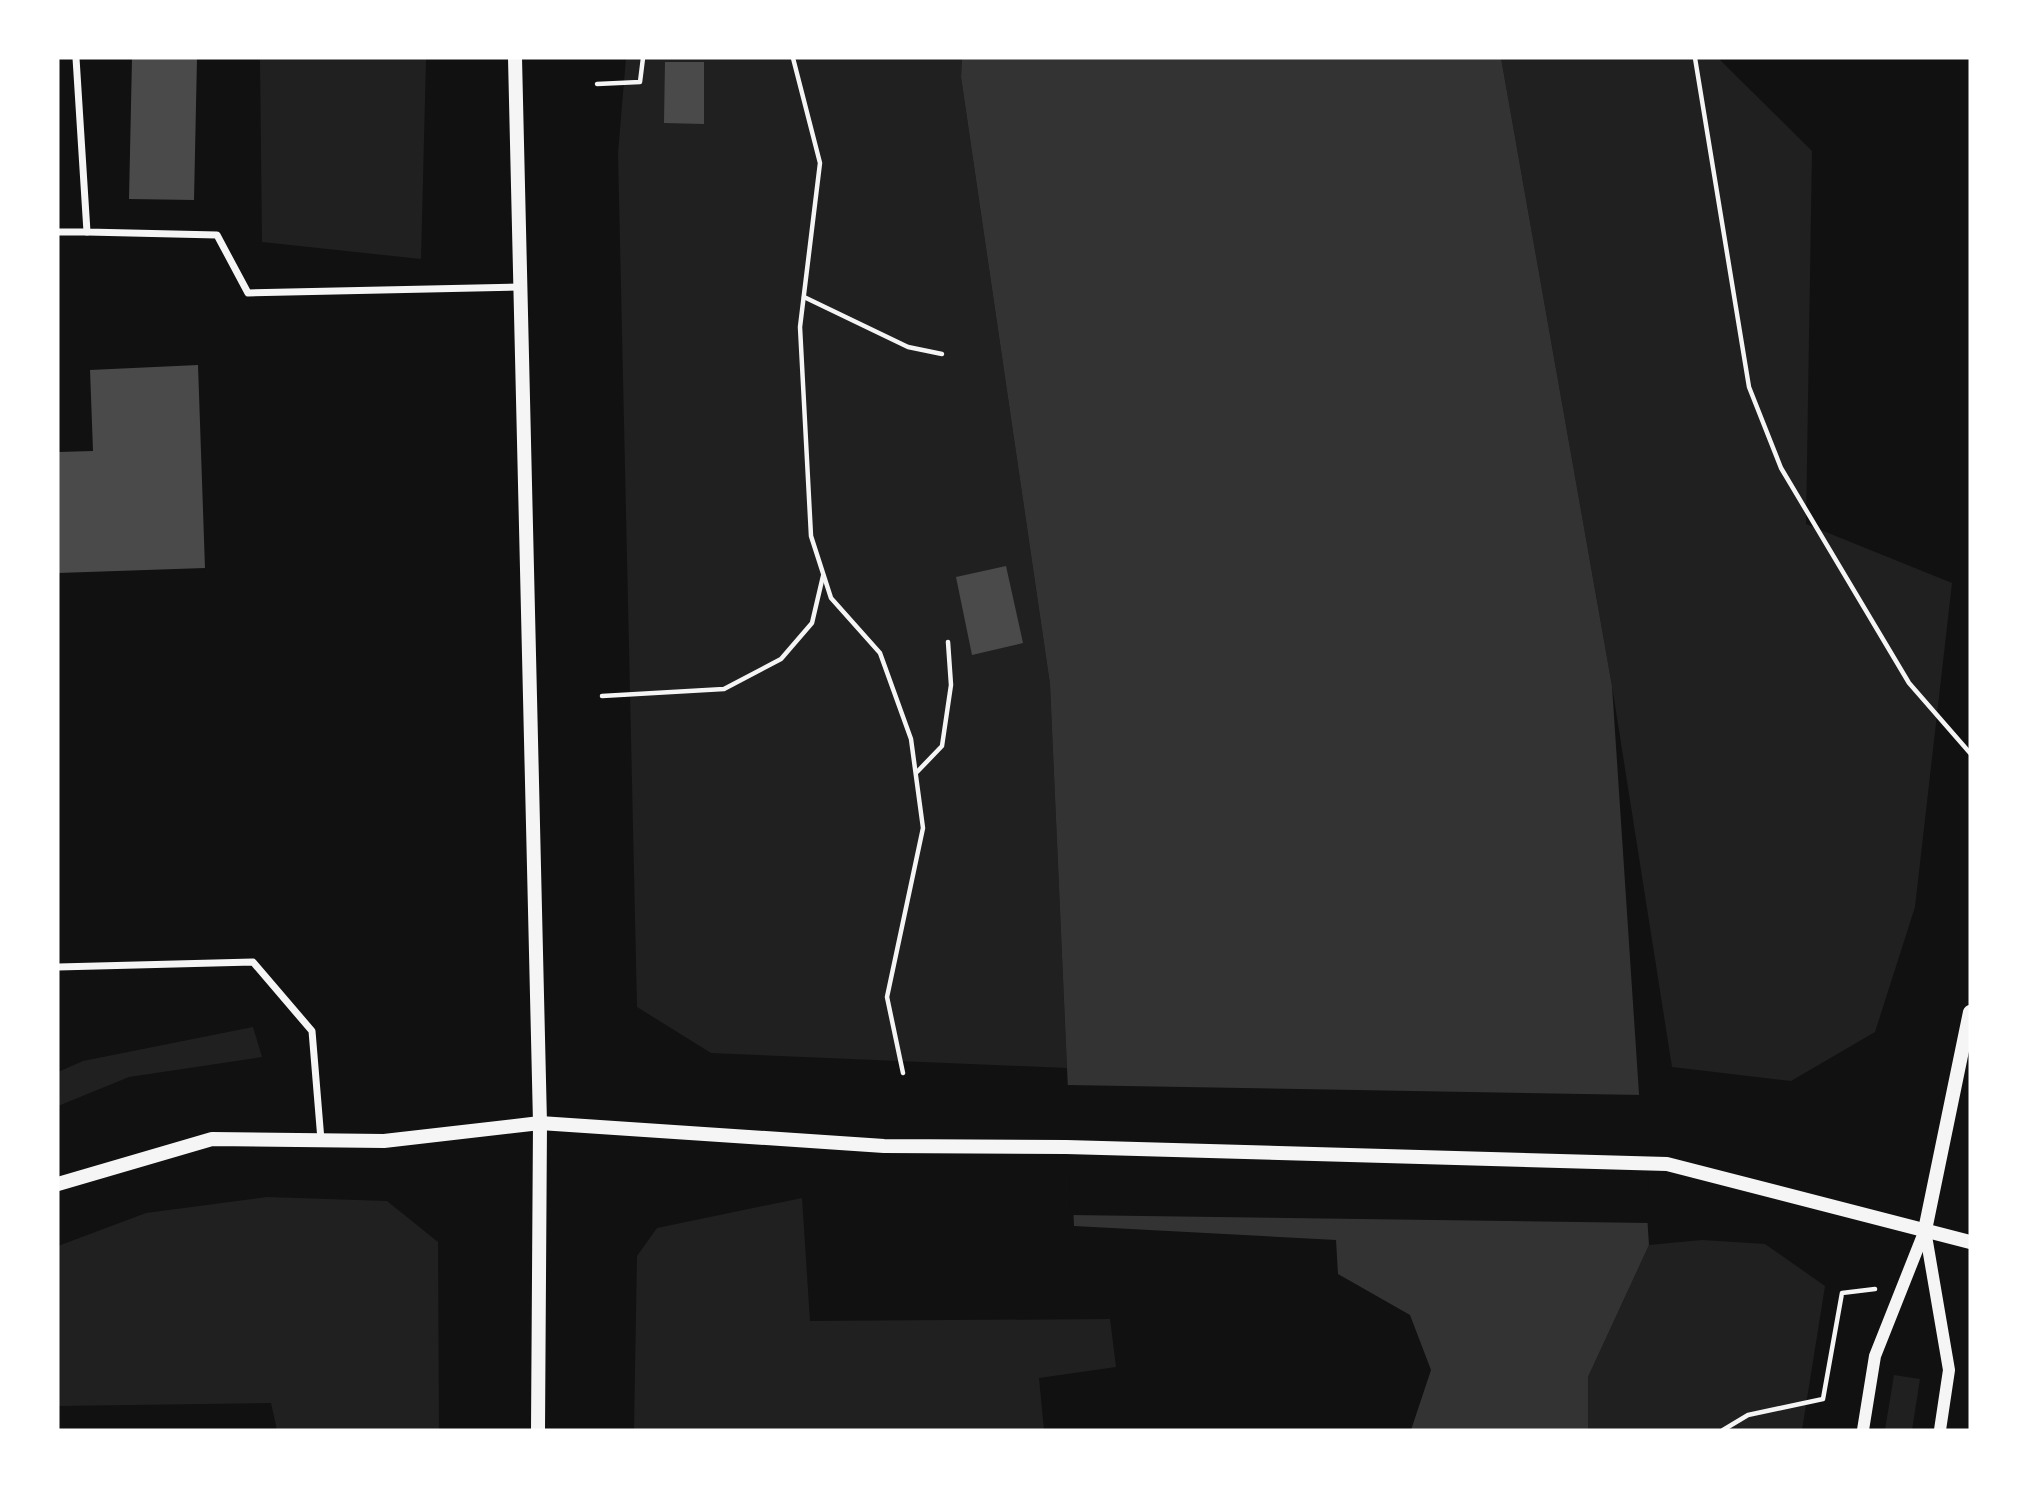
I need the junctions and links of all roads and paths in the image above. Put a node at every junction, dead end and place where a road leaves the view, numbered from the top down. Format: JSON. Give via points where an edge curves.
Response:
{"nodes":[{"id":1,"x":76,"y":58,"type":"edge"},
{"id":2,"x":515,"y":58,"type":"edge"},
{"id":3,"x":643,"y":58,"type":"edge"},
{"id":4,"x":793,"y":58,"type":"edge"},
{"id":5,"x":1695,"y":58,"type":"edge"},
{"id":6,"x":597,"y":84,"type":"dead end"},
{"id":7,"x":58,"y":232,"type":"edge"},
{"id":8,"x":87,"y":232,"type":"junction"},
{"id":9,"x":520,"y":287,"type":"junction"},
{"id":10,"x":804,"y":298,"type":"junction"},
{"id":11,"x":942,"y":354,"type":"dead end"},
{"id":12,"x":824,"y":575,"type":"junction"},
{"id":13,"x":948,"y":642,"type":"dead end"},
{"id":14,"x":602,"y":696,"type":"dead end"},
{"id":15,"x":1970,"y":752,"type":"edge"},
{"id":16,"x":916,"y":773,"type":"junction"},
{"id":17,"x":58,"y":967,"type":"edge"},
{"id":18,"x":1970,"y":1012,"type":"edge"},
{"id":19,"x":903,"y":1073,"type":"dead end"},
{"id":20,"x":540,"y":1123,"type":"junction"},
{"id":21,"x":321,"y":1140,"type":"junction"},
{"id":22,"x":58,"y":1184,"type":"edge"},
{"id":23,"x":1925,"y":1230,"type":"junction"},
{"id":24,"x":1970,"y":1242,"type":"edge"},
{"id":25,"x":1903,"y":1285,"type":"junction"},
{"id":26,"x":538,"y":1430,"type":"edge"},
{"id":27,"x":1723,"y":1430,"type":"edge"},
{"id":28,"x":1863,"y":1430,"type":"edge"},
{"id":29,"x":1940,"y":1430,"type":"edge"}],
"edges":[{"from":1,"to":8,"type":"street"},
{"from":2,"to":9,"type":"main road"},
{"from":3,"to":6,"type":"path","via":[[640,82]]},
{"from":4,"to":10,"type":"path","via":[[820,163]]},
{"from":5,"to":15,"type":"path","via":[[1749,387],[1776,457],[1909,682]]},
{"from":7,"to":8,"type":"street"},
{"from":8,"to":9,"type":"street","via":[[217,235],[248,293]]},
{"from":9,"to":20,"type":"main road"},
{"from":10,"to":11,"type":"path","via":[[908,347]]},
{"from":10,"to":12,"type":"path","via":[[800,327],[810,536]]},
{"from":12,"to":14,"type":"path","via":[[812,623],[781,659],[724,689]]},
{"from":12,"to":16,"type":"path","via":[[831,598],[880,653],[911,738]]},
{"from":13,"to":16,"type":"path","via":[[951,685],[942,746]]},
{"from":16,"to":19,"type":"path","via":[[923,828],[887,997]]},
{"from":17,"to":21,"type":"street","via":[[253,962],[312,1031]]},
{"from":18,"to":23,"type":"main road"},
{"from":20,"to":21,"type":"main road","via":[[384,1141]]},
{"from":20,"to":23,"type":"main road","via":[[884,1146],[1667,1164]]},
{"from":20,"to":26,"type":"main road"},
{"from":21,"to":22,"type":"main road","via":[[212,1139]]},
{"from":23,"to":24,"type":"main road"},
{"from":23,"to":25,"type":"street"},
{"from":23,"to":29,"type":"street","via":[[1949,1370]]},
{"from":25,"to":27,"type":"path","via":[[1842,1293],[1823,1399],[1748,1415]]},
{"from":25,"to":28,"type":"street","via":[[1875,1356]]}]}
